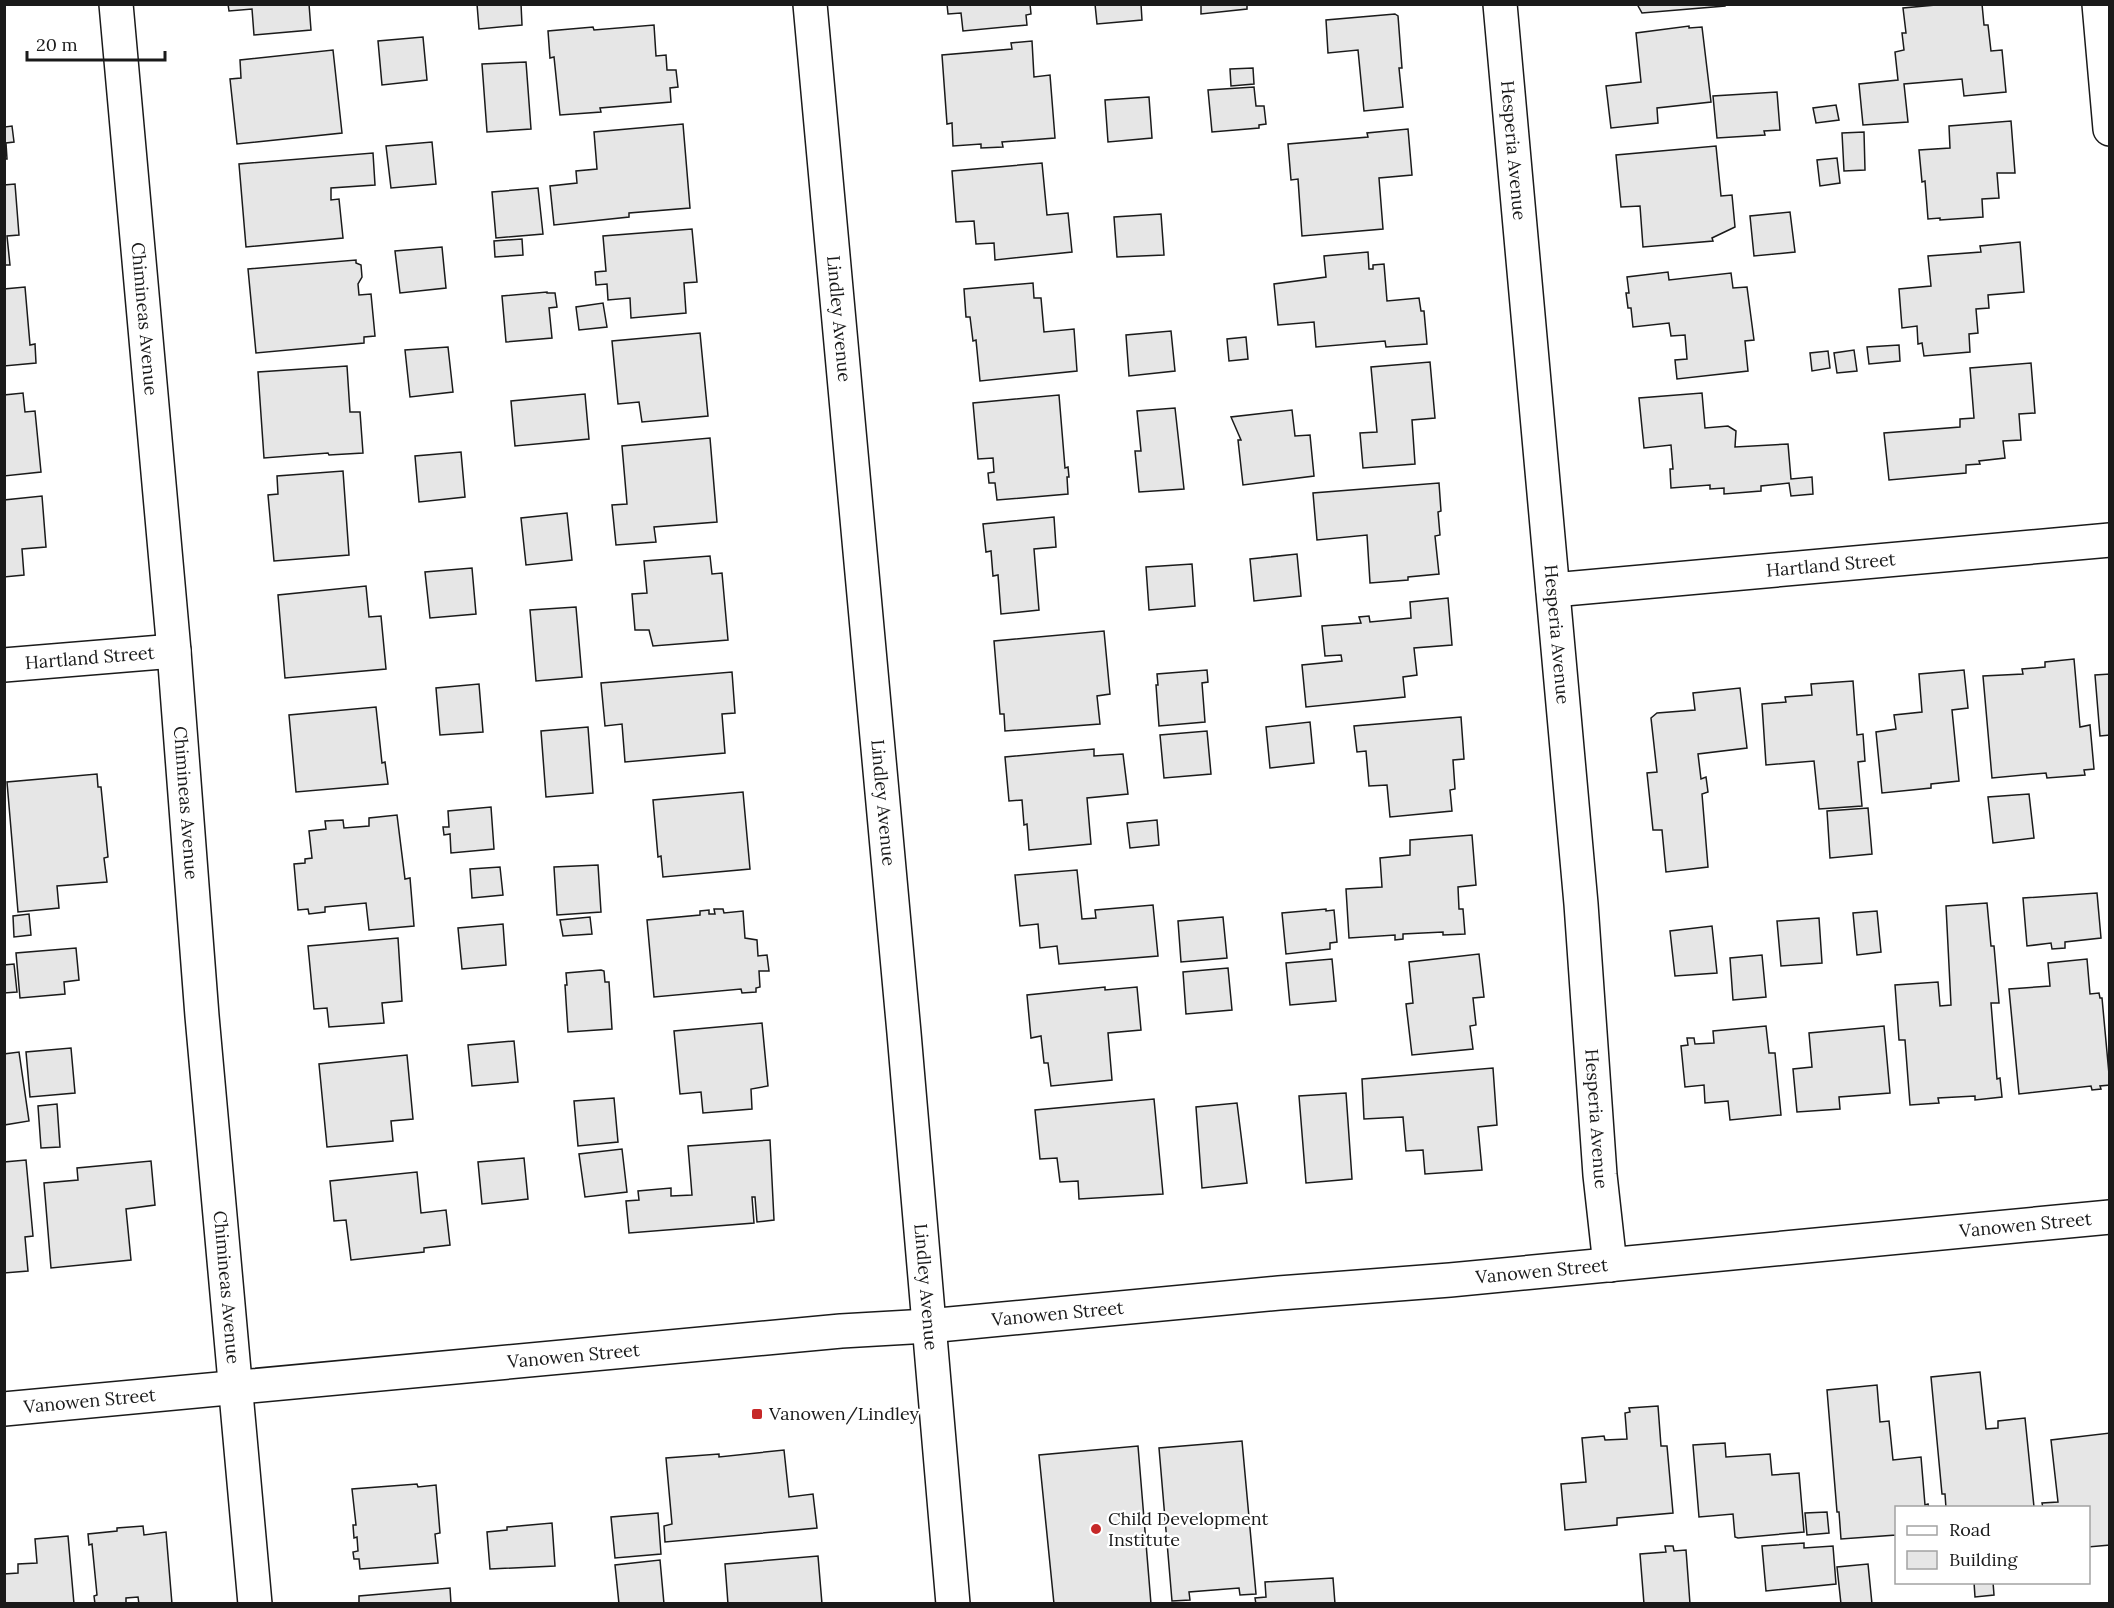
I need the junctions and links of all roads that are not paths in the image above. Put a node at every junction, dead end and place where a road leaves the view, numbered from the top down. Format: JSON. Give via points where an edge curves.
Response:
{"nodes":[{"id":1,"x":116,"y":4,"type":"edge"},
{"id":2,"x":810,"y":4,"type":"edge"},
{"id":3,"x":1500,"y":4,"type":"edge"},
{"id":4,"x":2098,"y":4,"type":"edge"},
{"id":5,"x":2109,"y":129,"type":"edge"},
{"id":6,"x":2109,"y":540,"type":"edge"},
{"id":7,"x":1553,"y":591,"type":"junction"},
{"id":8,"x":174,"y":651,"type":"junction"},
{"id":9,"x":4,"y":665,"type":"edge"},
{"id":10,"x":2109,"y":1218,"type":"edge"},
{"id":11,"x":1610,"y":1265,"type":"junction"},
{"id":12,"x":928,"y":1326,"type":"junction"},
{"id":13,"x":235,"y":1387,"type":"junction"},
{"id":14,"x":4,"y":1409,"type":"edge"},
{"id":15,"x":255,"y":1604,"type":"edge"},
{"id":16,"x":953,"y":1604,"type":"edge"}],
"edges":[{"from":1,"to":8,"type":"street","name":"Chimineas Avenue"},
{"from":2,"to":12,"type":"street","name":"Lindley Avenue"},
{"from":3,"to":7,"type":"street","name":"Hesperia Avenue"},
{"from":4,"to":5,"type":"street"},
{"from":6,"to":7,"type":"street","name":"Hartland Street"},
{"from":7,"to":11,"type":"street","name":"Hesperia Avenue"},
{"from":8,"to":9,"type":"street","name":"Hartland Street"},
{"from":8,"to":13,"type":"street","name":"Chimineas Avenue"},
{"from":10,"to":11,"type":"street","name":"Vanowen Street"},
{"from":11,"to":12,"type":"street","name":"Vanowen Street"},
{"from":12,"to":13,"type":"street","name":"Vanowen Street"},
{"from":12,"to":16,"type":"street","name":"Lindley Avenue"},
{"from":13,"to":14,"type":"street","name":"Vanowen Street"},
{"from":13,"to":15,"type":"street","name":"Chimineas Avenue"}]}
